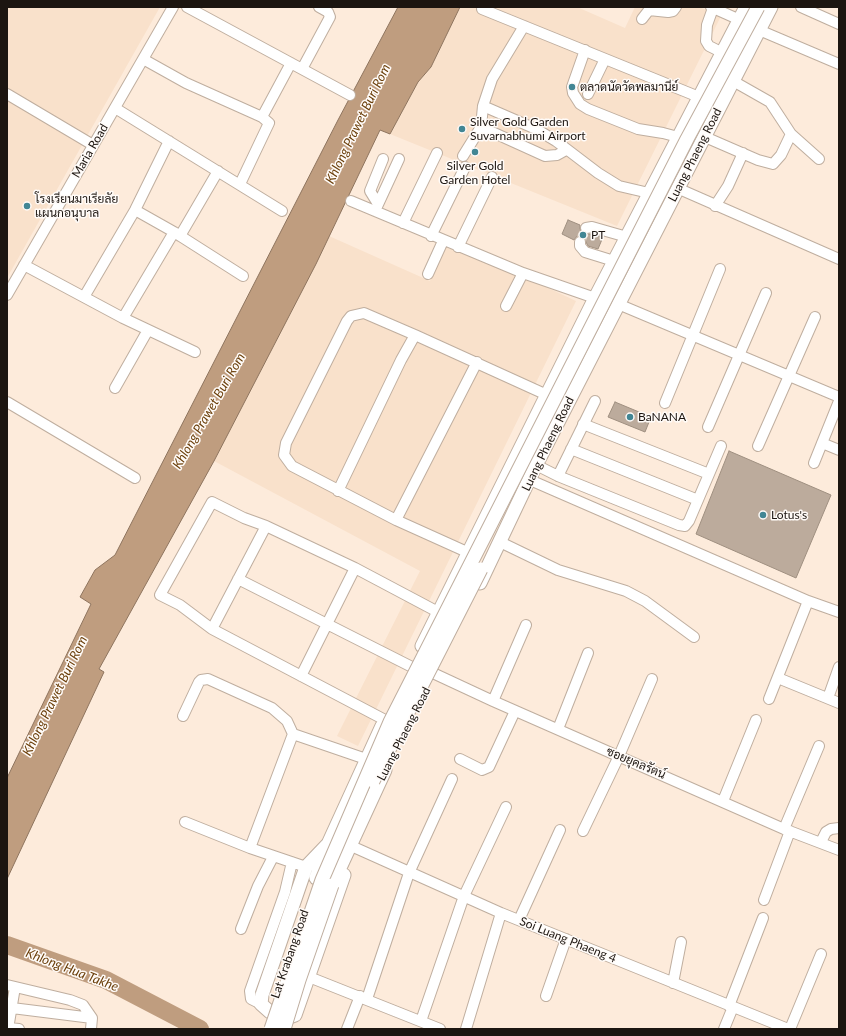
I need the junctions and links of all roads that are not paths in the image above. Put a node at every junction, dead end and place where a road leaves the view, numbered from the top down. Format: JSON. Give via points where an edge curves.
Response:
{"nodes":[{"id":1,"x":173,"y":7,"type":"edge"},
{"id":2,"x":187,"y":7,"type":"edge"},
{"id":3,"x":319,"y":7,"type":"edge"},
{"id":4,"x":676,"y":7,"type":"edge"},
{"id":5,"x":746,"y":7,"type":"edge"},
{"id":6,"x":758,"y":7,"type":"edge"},
{"id":7,"x":772,"y":7,"type":"edge"},
{"id":8,"x":801,"y":7,"type":"edge"},
{"id":9,"x":715,"y":8,"type":"edge"},
{"id":10,"x":482,"y":9,"type":"dead end"},
{"id":11,"x":642,"y":19,"type":"dead end"},
{"id":12,"x":740,"y":20,"type":"junction"},
{"id":13,"x":839,"y":24,"type":"edge"},
{"id":14,"x":524,"y":26,"type":"junction"},
{"id":15,"x":759,"y":30,"type":"junction"},
{"id":16,"x":585,"y":50,"type":"junction"},
{"id":17,"x":723,"y":53,"type":"junction"},
{"id":18,"x":143,"y":59,"type":"junction"},
{"id":19,"x":604,"y":59,"type":"junction"},
{"id":20,"x":291,"y":63,"type":"junction"},
{"id":21,"x":839,"y":64,"type":"edge"},
{"id":22,"x":302,"y":69,"type":"junction"},
{"id":23,"x":733,"y":81,"type":"junction"},
{"id":24,"x":727,"y":93,"type":"junction"},
{"id":25,"x":7,"y":94,"type":"edge"},
{"id":26,"x":588,"y":94,"type":"dead end"},
{"id":27,"x":350,"y":95,"type":"dead end"},
{"id":28,"x":699,"y":96,"type":"junction"},
{"id":29,"x":483,"y":106,"type":"junction"},
{"id":30,"x":115,"y":108,"type":"junction"},
{"id":31,"x":262,"y":117,"type":"junction"},
{"id":32,"x":481,"y":127,"type":"junction"},
{"id":33,"x":791,"y":134,"type":"junction"},
{"id":34,"x":678,"y":137,"type":"junction"},
{"id":35,"x":704,"y":137,"type":"junction"},
{"id":36,"x":169,"y":141,"type":"junction"},
{"id":37,"x":93,"y":145,"type":"junction"},
{"id":38,"x":566,"y":150,"type":"junction"},
{"id":39,"x":437,"y":153,"type":"dead end"},
{"id":40,"x":743,"y":153,"type":"junction"},
{"id":41,"x":462,"y":156,"type":"dead end"},
{"id":42,"x":383,"y":159,"type":"dead end"},
{"id":43,"x":399,"y":159,"type":"dead end"},
{"id":44,"x":819,"y":159,"type":"dead end"},
{"id":45,"x":465,"y":167,"type":"dead end"},
{"id":46,"x":218,"y":171,"type":"junction"},
{"id":47,"x":492,"y":177,"type":"dead end"},
{"id":48,"x":240,"y":184,"type":"junction"},
{"id":49,"x":677,"y":188,"type":"junction"},
{"id":50,"x":649,"y":193,"type":"junction"},
{"id":51,"x":351,"y":201,"type":"dead end"},
{"id":52,"x":715,"y":206,"type":"junction"},
{"id":53,"x":376,"y":207,"type":"junction"},
{"id":54,"x":135,"y":210,"type":"junction"},
{"id":55,"x":282,"y":211,"type":"dead end"},
{"id":56,"x":403,"y":223,"type":"junction"},
{"id":57,"x":586,"y":228,"type":"dead end"},
{"id":58,"x":177,"y":234,"type":"junction"},
{"id":59,"x":431,"y":236,"type":"junction"},
{"id":60,"x":626,"y":237,"type":"junction"},
{"id":61,"x":443,"y":241,"type":"junction"},
{"id":62,"x":580,"y":242,"type":"dead end"},
{"id":63,"x":458,"y":247,"type":"junction"},
{"id":64,"x":839,"y":259,"type":"edge"},
{"id":65,"x":614,"y":261,"type":"junction"},
{"id":66,"x":24,"y":266,"type":"junction"},
{"id":67,"x":720,"y":269,"type":"dead end"},
{"id":68,"x":523,"y":273,"type":"junction"},
{"id":69,"x":428,"y":274,"type":"dead end"},
{"id":70,"x":243,"y":276,"type":"dead end"},
{"id":71,"x":8,"y":293,"type":"edge"},
{"id":72,"x":766,"y":293,"type":"dead end"},
{"id":73,"x":84,"y":298,"type":"junction"},
{"id":74,"x":595,"y":298,"type":"junction"},
{"id":75,"x":618,"y":304,"type":"junction"},
{"id":76,"x":506,"y":306,"type":"dead end"},
{"id":77,"x":815,"y":317,"type":"dead end"},
{"id":78,"x":123,"y":318,"type":"junction"},
{"id":79,"x":148,"y":330,"type":"junction"},
{"id":80,"x":415,"y":335,"type":"junction"},
{"id":81,"x":692,"y":336,"type":"junction"},
{"id":82,"x":195,"y":352,"type":"dead end"},
{"id":83,"x":739,"y":356,"type":"junction"},
{"id":84,"x":477,"y":362,"type":"junction"},
{"id":85,"x":788,"y":376,"type":"junction"},
{"id":86,"x":115,"y":388,"type":"dead end"},
{"id":87,"x":546,"y":395,"type":"junction"},
{"id":88,"x":839,"y":397,"type":"edge"},
{"id":89,"x":595,"y":401,"type":"dead end"},
{"id":90,"x":839,"y":401,"type":"edge"},
{"id":91,"x":7,"y":402,"type":"edge"},
{"id":92,"x":665,"y":403,"type":"dead end"},
{"id":93,"x":583,"y":424,"type":"junction"},
{"id":94,"x":708,"y":428,"type":"dead end"},
{"id":95,"x":822,"y":443,"type":"junction"},
{"id":96,"x":721,"y":446,"type":"dead end"},
{"id":97,"x":758,"y":446,"type":"dead end"},
{"id":98,"x":571,"y":449,"type":"junction"},
{"id":99,"x":839,"y":450,"type":"edge"},
{"id":100,"x":814,"y":463,"type":"dead end"},
{"id":101,"x":536,"y":465,"type":"junction"},
{"id":102,"x":709,"y":474,"type":"junction"},
{"id":103,"x":558,"y":476,"type":"junction"},
{"id":104,"x":135,"y":478,"type":"dead end"},
{"id":105,"x":530,"y":480,"type":"junction"},
{"id":106,"x":338,"y":491,"type":"junction"},
{"id":107,"x":698,"y":500,"type":"junction"},
{"id":108,"x":396,"y":520,"type":"junction"},
{"id":109,"x":266,"y":526,"type":"junction"},
{"id":110,"x":500,"y":542,"type":"junction"},
{"id":111,"x":468,"y":552,"type":"junction"},
{"id":112,"x":355,"y":568,"type":"junction"},
{"id":113,"x":238,"y":579,"type":"junction"},
{"id":114,"x":808,"y":601,"type":"junction"},
{"id":115,"x":438,"y":612,"type":"junction"},
{"id":116,"x":839,"y":612,"type":"edge"},
{"id":117,"x":327,"y":623,"type":"junction"},
{"id":118,"x":526,"y":625,"type":"dead end"},
{"id":119,"x":212,"y":629,"type":"junction"},
{"id":120,"x":694,"y":637,"type":"dead end"},
{"id":121,"x":588,"y":653,"type":"dead end"},
{"id":122,"x":412,"y":667,"type":"junction"},
{"id":123,"x":839,"y":668,"type":"edge"},
{"id":124,"x":435,"y":674,"type":"junction"},
{"id":125,"x":301,"y":676,"type":"junction"},
{"id":126,"x":778,"y":678,"type":"junction"},
{"id":127,"x":652,"y":679,"type":"dead end"},
{"id":128,"x":828,"y":698,"type":"junction"},
{"id":129,"x":769,"y":699,"type":"dead end"},
{"id":130,"x":493,"y":701,"type":"junction"},
{"id":131,"x":839,"y":702,"type":"edge"},
{"id":132,"x":515,"y":711,"type":"junction"},
{"id":133,"x":183,"y":716,"type":"dead end"},
{"id":134,"x":385,"y":720,"type":"junction"},
{"id":135,"x":756,"y":720,"type":"dead end"},
{"id":136,"x":558,"y":729,"type":"junction"},
{"id":137,"x":293,"y":734,"type":"junction"},
{"id":138,"x":819,"y":746,"type":"dead end"},
{"id":139,"x":619,"y":756,"type":"junction"},
{"id":140,"x":366,"y":759,"type":"junction"},
{"id":141,"x":460,"y":759,"type":"dead end"},
{"id":142,"x":452,"y":779,"type":"dead end"},
{"id":143,"x":722,"y":801,"type":"junction"},
{"id":144,"x":506,"y":807,"type":"dead end"},
{"id":145,"x":185,"y":822,"type":"dead end"},
{"id":146,"x":839,"y":828,"type":"edge"},
{"id":147,"x":560,"y":830,"type":"dead end"},
{"id":148,"x":787,"y":830,"type":"junction"},
{"id":149,"x":582,"y":831,"type":"dead end"},
{"id":150,"x":329,"y":842,"type":"junction"},
{"id":151,"x":820,"y":842,"type":"junction"},
{"id":152,"x":349,"y":846,"type":"junction"},
{"id":153,"x":250,"y":848,"type":"junction"},
{"id":154,"x":839,"y":850,"type":"edge"},
{"id":155,"x":273,"y":857,"type":"junction"},
{"id":156,"x":292,"y":862,"type":"junction"},
{"id":157,"x":306,"y":867,"type":"junction"},
{"id":158,"x":409,"y":873,"type":"junction"},
{"id":159,"x":316,"y":878,"type":"joint"},
{"id":160,"x":332,"y":885,"type":"joint"},
{"id":161,"x":464,"y":896,"type":"junction"},
{"id":162,"x":764,"y":900,"type":"dead end"},
{"id":163,"x":501,"y":913,"type":"junction"},
{"id":164,"x":763,"y":918,"type":"dead end"},
{"id":165,"x":519,"y":920,"type":"junction"},
{"id":166,"x":241,"y":929,"type":"dead end"},
{"id":167,"x":566,"y":939,"type":"junction"},
{"id":168,"x":681,"y":942,"type":"dead end"},
{"id":169,"x":821,"y":954,"type":"dead end"},
{"id":170,"x":309,"y":977,"type":"junction"},
{"id":171,"x":673,"y":983,"type":"junction"},
{"id":172,"x":11,"y":986,"type":"edge"},
{"id":173,"x":546,"y":996,"type":"dead end"},
{"id":174,"x":363,"y":998,"type":"junction"},
{"id":175,"x":261,"y":1004,"type":"junction"},
{"id":176,"x":731,"y":1007,"type":"junction"},
{"id":177,"x":10,"y":1012,"type":"edge"},
{"id":178,"x":92,"y":1018,"type":"junction"},
{"id":179,"x":422,"y":1021,"type":"junction"},
{"id":180,"x":766,"y":1025,"type":"edge"},
{"id":181,"x":12,"y":1029,"type":"edge"},
{"id":182,"x":90,"y":1029,"type":"edge"},
{"id":183,"x":266,"y":1029,"type":"edge"},
{"id":184,"x":271,"y":1029,"type":"edge"},
{"id":185,"x":278,"y":1029,"type":"edge"},
{"id":186,"x":284,"y":1029,"type":"edge"},
{"id":187,"x":347,"y":1029,"type":"edge"},
{"id":188,"x":440,"y":1029,"type":"edge"},
{"id":189,"x":466,"y":1029,"type":"edge"},
{"id":190,"x":724,"y":1029,"type":"edge"},
{"id":191,"x":789,"y":1029,"type":"edge"}],
"edges":[{"from":1,"to":18,"type":"street","name":"Maria Road"},
{"from":2,"to":20,"type":"street"},
{"from":3,"to":22,"type":"street","via":[[328,12],[330,17]]},
{"from":4,"to":11,"type":"street","via":[[668,12],[649,10]]},
{"from":5,"to":12,"type":"main road","name":"Luang Phaeng Road"},
{"from":6,"to":184,"type":"main road","bridge":true,"via":[[687,139],[390,722],[322,880]]},
{"from":7,"to":15,"type":"main road","name":"Luang Phaeng Road"},
{"from":8,"to":13,"type":"street"},
{"from":9,"to":12,"type":"street"},
{"from":9,"to":17,"type":"street","via":[[707,25],[706,41],[709,46]]},
{"from":10,"to":14,"type":"street"},
{"from":12,"to":17,"type":"main road","name":"Luang Phaeng Road"},
{"from":14,"to":16,"type":"street"},
{"from":14,"to":29,"type":"street","via":[[496,72]]},
{"from":15,"to":21,"type":"street"},
{"from":15,"to":23,"type":"main road","name":"Luang Phaeng Road"},
{"from":16,"to":19,"type":"street"},
{"from":16,"to":34,"type":"street","via":[[572,87],[580,104],[588,110],[638,129]]},
{"from":17,"to":28,"type":"main road","name":"Luang Phaeng Road"},
{"from":18,"to":30,"type":"street","name":"Maria Road"},
{"from":18,"to":31,"type":"street","via":[[186,83]]},
{"from":19,"to":26,"type":"street"},
{"from":19,"to":28,"type":"street"},
{"from":20,"to":22,"type":"street"},
{"from":20,"to":31,"type":"street"},
{"from":22,"to":27,"type":"street"},
{"from":23,"to":24,"type":"main road","name":"Luang Phaeng Road"},
{"from":23,"to":33,"type":"street","via":[[770,102]]},
{"from":24,"to":35,"type":"main road","name":"Luang Phaeng Road"},
{"from":24,"to":185,"type":"main road","bridge":true,"via":[[698,132],[661,202],[584,354],[481,569],[355,817],[298,960]]},
{"from":25,"to":37,"type":"street"},
{"from":28,"to":34,"type":"main road","name":"Luang Phaeng Road"},
{"from":29,"to":32,"type":"street"},
{"from":29,"to":38,"type":"street","via":[[536,129]]},
{"from":30,"to":36,"type":"street"},
{"from":30,"to":37,"type":"street","name":"Maria Road"},
{"from":31,"to":48,"type":"street","via":[[269,126]]},
{"from":32,"to":38,"type":"street","via":[[546,156],[557,155]]},
{"from":32,"to":41,"type":"street"},
{"from":33,"to":40,"type":"street","via":[[781,155],[773,164]]},
{"from":33,"to":44,"type":"street"},
{"from":34,"to":50,"type":"main road","name":"Luang Phaeng Road"},
{"from":35,"to":40,"type":"street"},
{"from":35,"to":49,"type":"main road","name":"Luang Phaeng Road"},
{"from":36,"to":46,"type":"street"},
{"from":36,"to":54,"type":"street"},
{"from":37,"to":66,"type":"street","name":"Maria Road"},
{"from":38,"to":50,"type":"street","via":[[619,186]]},
{"from":39,"to":56,"type":"street"},
{"from":40,"to":52,"type":"street","via":[[728,186]]},
{"from":42,"to":53,"type":"street","via":[[370,191]]},
{"from":43,"to":53,"type":"street"},
{"from":45,"to":59,"type":"street"},
{"from":46,"to":48,"type":"street"},
{"from":46,"to":58,"type":"street"},
{"from":47,"to":63,"type":"street"},
{"from":48,"to":55,"type":"street"},
{"from":49,"to":52,"type":"street"},
{"from":49,"to":75,"type":"main road","name":"Luang Phaeng Road"},
{"from":50,"to":60,"type":"main road","name":"Luang Phaeng Road"},
{"from":51,"to":53,"type":"street"},
{"from":52,"to":64,"type":"street"},
{"from":53,"to":56,"type":"street"},
{"from":54,"to":58,"type":"street"},
{"from":54,"to":73,"type":"street"},
{"from":56,"to":59,"type":"street"},
{"from":57,"to":60,"type":"street","via":[[592,227]]},
{"from":58,"to":70,"type":"street"},
{"from":58,"to":78,"type":"street"},
{"from":59,"to":61,"type":"street"},
{"from":60,"to":65,"type":"main road","name":"Luang Phaeng Road"},
{"from":61,"to":63,"type":"street"},
{"from":61,"to":69,"type":"street"},
{"from":62,"to":65,"type":"street","via":[[585,252]]},
{"from":63,"to":68,"type":"street"},
{"from":65,"to":74,"type":"main road","name":"Luang Phaeng Road"},
{"from":66,"to":71,"type":"street","name":"Maria Road"},
{"from":66,"to":73,"type":"street"},
{"from":67,"to":81,"type":"street"},
{"from":68,"to":74,"type":"street"},
{"from":68,"to":76,"type":"street"},
{"from":72,"to":83,"type":"street"},
{"from":73,"to":78,"type":"street"},
{"from":74,"to":87,"type":"main road","name":"Luang Phaeng Road"},
{"from":75,"to":81,"type":"street"},
{"from":75,"to":101,"type":"main road","name":"Luang Phaeng Road"},
{"from":77,"to":85,"type":"street"},
{"from":78,"to":79,"type":"street"},
{"from":79,"to":82,"type":"street"},
{"from":79,"to":86,"type":"street"},
{"from":80,"to":84,"type":"street"},
{"from":80,"to":106,"type":"street"},
{"from":80,"to":106,"type":"street","via":[[364,313],[351,316],[346,321],[286,443],[284,455],[292,466]]},
{"from":81,"to":83,"type":"street"},
{"from":81,"to":92,"type":"street"},
{"from":83,"to":85,"type":"street"},
{"from":83,"to":94,"type":"street"},
{"from":84,"to":87,"type":"street"},
{"from":84,"to":108,"type":"street"},
{"from":85,"to":88,"type":"street"},
{"from":85,"to":97,"type":"street"},
{"from":87,"to":111,"type":"main road","name":"Luang Phaeng Road"},
{"from":89,"to":93,"type":"street"},
{"from":90,"to":95,"type":"street"},
{"from":91,"to":104,"type":"street"},
{"from":93,"to":98,"type":"street"},
{"from":93,"to":102,"type":"street"},
{"from":95,"to":99,"type":"street"},
{"from":95,"to":100,"type":"street"},
{"from":96,"to":102,"type":"street"},
{"from":98,"to":103,"type":"street"},
{"from":98,"to":107,"type":"street"},
{"from":101,"to":103,"type":"street"},
{"from":101,"to":105,"type":"main road","name":"Luang Phaeng Road"},
{"from":102,"to":107,"type":"street"},
{"from":103,"to":107,"type":"street","via":[[685,526]]},
{"from":105,"to":110,"type":"main road","name":"Luang Phaeng Road"},
{"from":105,"to":114,"type":"street"},
{"from":106,"to":108,"type":"street"},
{"from":108,"to":111,"type":"street"},
{"from":109,"to":112,"type":"street"},
{"from":109,"to":113,"type":"street"},
{"from":109,"to":119,"type":"street","via":[[212,502],[160,595],[180,605]]},
{"from":110,"to":120,"type":"street","via":[[558,570],[626,591],[645,601]]},
{"from":110,"to":124,"type":"main road","name":"Luang Phaeng Road"},
{"from":111,"to":115,"type":"main road","name":"Luang Phaeng Road"},
{"from":112,"to":115,"type":"street"},
{"from":112,"to":117,"type":"street"},
{"from":113,"to":117,"type":"street"},
{"from":113,"to":119,"type":"street"},
{"from":114,"to":116,"type":"street"},
{"from":114,"to":126,"type":"street"},
{"from":115,"to":122,"type":"main road","name":"Luang Phaeng Road"},
{"from":117,"to":122,"type":"street"},
{"from":117,"to":125,"type":"street"},
{"from":118,"to":130,"type":"street"},
{"from":119,"to":125,"type":"street"},
{"from":121,"to":136,"type":"street"},
{"from":122,"to":134,"type":"main road","name":"Luang Phaeng Road"},
{"from":123,"to":128,"type":"street"},
{"from":124,"to":130,"type":"street","name":"ซอยยุคลรัตน์"},
{"from":124,"to":152,"type":"main road","name":"Luang Phaeng Road"},
{"from":125,"to":134,"type":"street"},
{"from":126,"to":128,"type":"street"},
{"from":126,"to":129,"type":"street"},
{"from":127,"to":139,"type":"street"},
{"from":128,"to":131,"type":"street"},
{"from":130,"to":132,"type":"street","name":"ซอยยุคลรัตน์"},
{"from":132,"to":136,"type":"street","name":"ซอยยุคลรัตน์"},
{"from":132,"to":141,"type":"street","via":[[489,767],[482,770]]},
{"from":133,"to":137,"type":"street","via":[[199,682],[208,679],[272,708],[287,721]]},
{"from":134,"to":140,"type":"main road","name":"Luang Phaeng Road"},
{"from":135,"to":143,"type":"street"},
{"from":136,"to":139,"type":"street","name":"ซอยยุคลรัตน์"},
{"from":137,"to":140,"type":"street"},
{"from":137,"to":153,"type":"street"},
{"from":138,"to":148,"type":"street"},
{"from":139,"to":143,"type":"street","name":"ซอยยุคลรัตน์"},
{"from":139,"to":149,"type":"street"},
{"from":140,"to":150,"type":"main road","name":"Luang Phaeng Road"},
{"from":142,"to":158,"type":"street"},
{"from":143,"to":148,"type":"street","name":"ซอยยุคลรัตน์"},
{"from":144,"to":161,"type":"street"},
{"from":145,"to":153,"type":"street"},
{"from":146,"to":151,"type":"street","via":[[826,832]]},
{"from":147,"to":165,"type":"street"},
{"from":148,"to":151,"type":"street","name":"ซอยยุคลรัตน์"},
{"from":148,"to":162,"type":"street"},
{"from":150,"to":157,"type":"main road"},
{"from":150,"to":159,"type":"main road","name":"Luang Phaeng Road"},
{"from":151,"to":154,"type":"street","name":"ซอยยุคลรัตน์"},
{"from":152,"to":158,"type":"street","name":"Soi Luang Phaeng 4"},
{"from":152,"to":160,"type":"main road","name":"Luang Phaeng Road"},
{"from":152,"to":170,"type":"main road","via":[[345,873]]},
{"from":153,"to":155,"type":"street"},
{"from":155,"to":156,"type":"street"},
{"from":155,"to":166,"type":"street"},
{"from":156,"to":157,"type":"street"},
{"from":156,"to":175,"type":"street","via":[[285,892],[250,991],[250,999]]},
{"from":157,"to":175,"type":"main road"},
{"from":158,"to":161,"type":"street","name":"Soi Luang Phaeng 4"},
{"from":158,"to":174,"type":"street"},
{"from":159,"to":183,"type":"main road","name":"Lat Krabang Road"},
{"from":160,"to":186,"type":"main road","name":"Lat Krabang Road","bridge":true},
{"from":161,"to":163,"type":"street","name":"Soi Luang Phaeng 4"},
{"from":161,"to":179,"type":"street"},
{"from":163,"to":165,"type":"street","name":"Soi Luang Phaeng 4"},
{"from":163,"to":189,"type":"street"},
{"from":164,"to":176,"type":"street"},
{"from":165,"to":167,"type":"street","name":"Soi Luang Phaeng 4"},
{"from":167,"to":171,"type":"street","name":"Soi Luang Phaeng 4"},
{"from":167,"to":173,"type":"street"},
{"from":168,"to":171,"type":"street"},
{"from":169,"to":191,"type":"street"},
{"from":170,"to":174,"type":"street"},
{"from":170,"to":175,"type":"main road","via":[[295,1015],[291,1018],[270,1012]]},
{"from":171,"to":176,"type":"street","name":"Soi Luang Phaeng 4"},
{"from":172,"to":177,"type":"street"},
{"from":172,"to":178,"type":"street","via":[[76,1002],[86,1008]]},
{"from":174,"to":179,"type":"street"},
{"from":174,"to":187,"type":"street"},
{"from":176,"to":180,"type":"street","name":"Soi Luang Phaeng 4"},
{"from":176,"to":190,"type":"street"},
{"from":177,"to":178,"type":"street"},
{"from":177,"to":181,"type":"street"},
{"from":178,"to":182,"type":"street"},
{"from":179,"to":188,"type":"street"},
{"from":180,"to":191,"type":"street","name":"Soi Luang Phaeng 4"}]}
